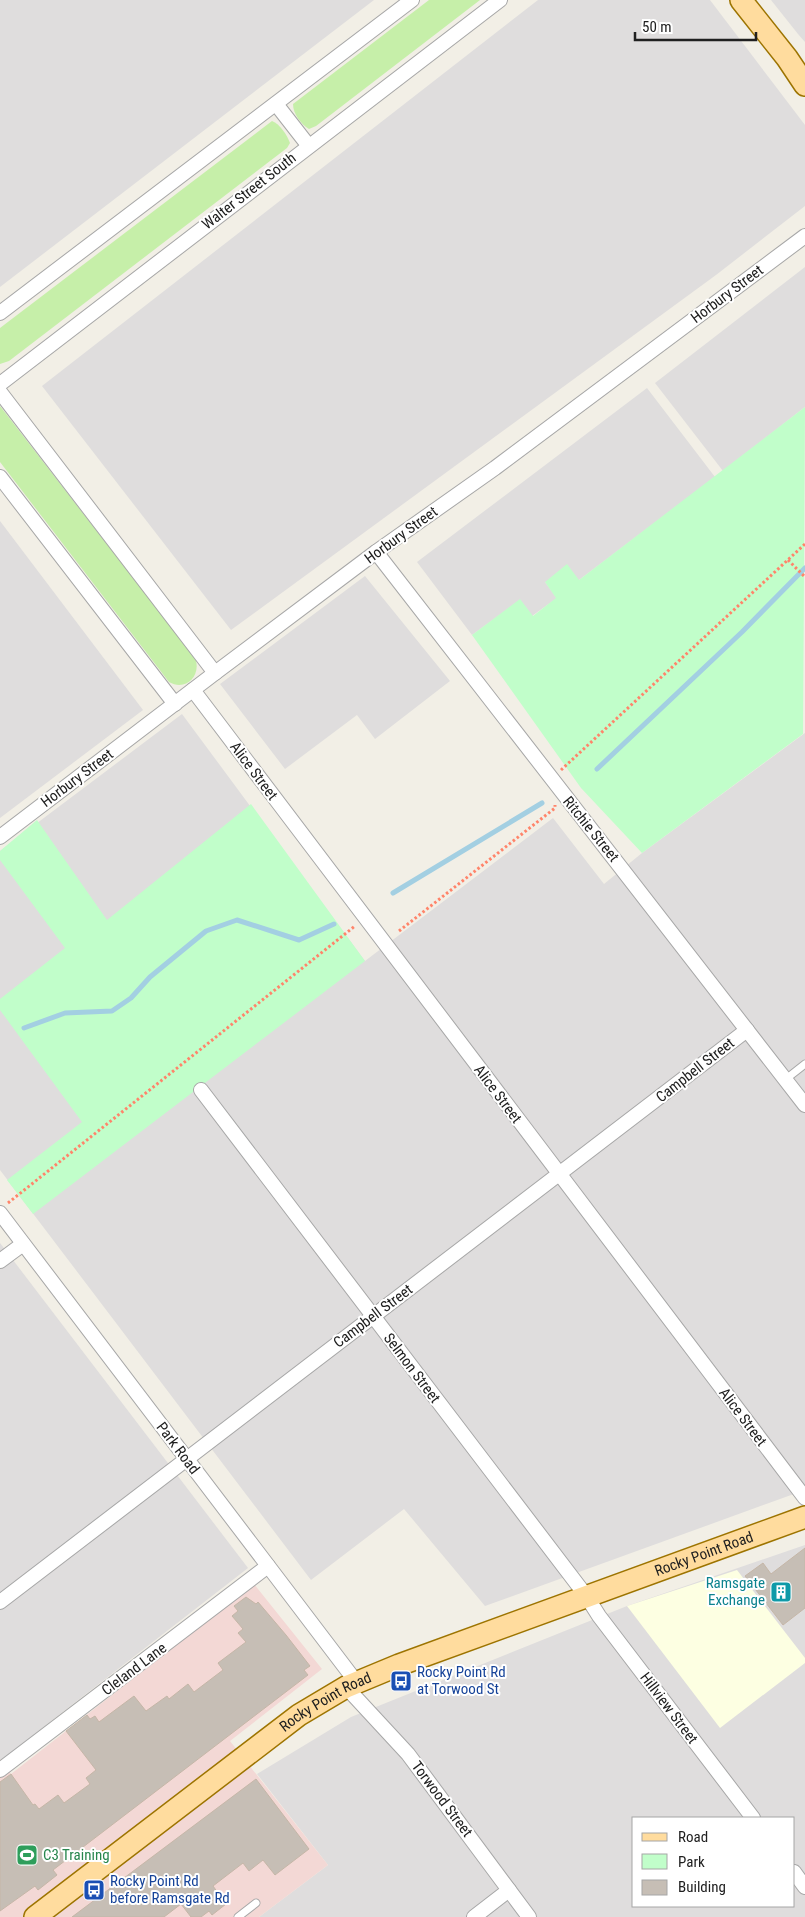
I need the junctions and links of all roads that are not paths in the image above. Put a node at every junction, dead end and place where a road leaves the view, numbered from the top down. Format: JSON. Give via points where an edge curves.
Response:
{"nodes":[{"id":1,"x":412,"y":0,"type":"edge"},
{"id":2,"x":500,"y":0,"type":"edge"},
{"id":3,"x":742,"y":0,"type":"edge"},
{"id":4,"x":796,"y":64,"type":"edge"},
{"id":5,"x":805,"y":86,"type":"edge"},
{"id":6,"x":276,"y":104,"type":"junction"},
{"id":7,"x":308,"y":145,"type":"junction"},
{"id":8,"x":805,"y":236,"type":"edge"},
{"id":9,"x":0,"y":313,"type":"edge"},
{"id":10,"x":0,"y":384,"type":"edge"},
{"id":11,"x":0,"y":392,"type":"edge"},
{"id":12,"x":0,"y":477,"type":"edge"},
{"id":13,"x":376,"y":552,"type":"junction"},
{"id":14,"x":215,"y":672,"type":"junction"},
{"id":15,"x":193,"y":690,"type":"junction"},
{"id":16,"x":175,"y":704,"type":"junction"},
{"id":17,"x":0,"y":837,"type":"edge"},
{"id":18,"x":747,"y":1030,"type":"junction"},
{"id":19,"x":805,"y":1064,"type":"edge"},
{"id":20,"x":786,"y":1079,"type":"junction"},
{"id":21,"x":201,"y":1090,"type":"dead end"},
{"id":22,"x":805,"y":1104,"type":"edge"},
{"id":23,"x":560,"y":1175,"type":"junction"},
{"id":24,"x":0,"y":1211,"type":"edge"},
{"id":25,"x":23,"y":1244,"type":"junction"},
{"id":26,"x":0,"y":1261,"type":"edge"},
{"id":27,"x":372,"y":1316,"type":"junction"},
{"id":28,"x":187,"y":1460,"type":"junction"},
{"id":29,"x":805,"y":1498,"type":"edge"},
{"id":30,"x":805,"y":1517,"type":"edge"},
{"id":31,"x":268,"y":1566,"type":"junction"},
{"id":32,"x":588,"y":1597,"type":"junction"},
{"id":33,"x":0,"y":1602,"type":"edge"},
{"id":34,"x":352,"y":1685,"type":"junction"},
{"id":35,"x":0,"y":1770,"type":"edge"},
{"id":36,"x":752,"y":1817,"type":"edge"},
{"id":37,"x":795,"y":1873,"type":"edge"},
{"id":38,"x":805,"y":1887,"type":"edge"},
{"id":39,"x":509,"y":1890,"type":"junction"},
{"id":40,"x":256,"y":1903,"type":"dead end"},
{"id":41,"x":34,"y":1917,"type":"edge"},
{"id":42,"x":238,"y":1917,"type":"edge"},
{"id":43,"x":474,"y":1917,"type":"edge"},
{"id":44,"x":529,"y":1917,"type":"edge"}],
"edges":[{"from":1,"to":6,"type":"street"},
{"from":2,"to":7,"type":"street","name":"Walter Street South"},
{"from":3,"to":4,"type":"main road"},
{"from":4,"to":5,"type":"main road"},
{"from":6,"to":7,"type":"street"},
{"from":6,"to":9,"type":"street"},
{"from":7,"to":10,"type":"street","name":"Walter Street South"},
{"from":8,"to":13,"type":"street","name":"Horbury Street","via":[[495,468]]},
{"from":11,"to":14,"type":"street"},
{"from":12,"to":16,"type":"street"},
{"from":13,"to":14,"type":"street","name":"Horbury Street"},
{"from":13,"to":18,"type":"street","name":"Ritchie Street"},
{"from":14,"to":15,"type":"street","name":"Horbury Street"},
{"from":15,"to":16,"type":"street","name":"Horbury Street"},
{"from":15,"to":23,"type":"street","name":"Alice Street"},
{"from":16,"to":17,"type":"street","name":"Horbury Street"},
{"from":18,"to":20,"type":"street","name":"Ritchie Street"},
{"from":18,"to":23,"type":"street","name":"Campbell Street"},
{"from":19,"to":20,"type":"lane"},
{"from":20,"to":22,"type":"street","name":"Ritchie Street"},
{"from":21,"to":27,"type":"street","name":"Selmon Street"},
{"from":23,"to":27,"type":"street","name":"Campbell Street"},
{"from":23,"to":29,"type":"street","name":"Alice Street"},
{"from":24,"to":25,"type":"street","name":"Park Road"},
{"from":25,"to":26,"type":"street"},
{"from":25,"to":28,"type":"street","name":"Park Road"},
{"from":27,"to":28,"type":"street","name":"Campbell Street"},
{"from":27,"to":32,"type":"street","name":"Selmon Street"},
{"from":28,"to":31,"type":"street","name":"Park Road"},
{"from":28,"to":33,"type":"street","name":"Campbell Street"},
{"from":30,"to":32,"type":"main road","name":"Rocky Point Road"},
{"from":31,"to":34,"type":"street","name":"Park Road"},
{"from":31,"to":35,"type":"street","name":"Cleland Lane"},
{"from":32,"to":34,"type":"main road","name":"Rocky Point Road"},
{"from":32,"to":36,"type":"street","name":"Hillview Street","via":[[604,1624]]},
{"from":34,"to":39,"type":"street","name":"Torwood Street","via":[[408,1754]]},
{"from":34,"to":41,"type":"main road","name":"Rocky Point Road","via":[[299,1715]]},
{"from":37,"to":38,"type":"street"},
{"from":39,"to":43,"type":"street"},
{"from":39,"to":44,"type":"street","name":"Torwood Street"},
{"from":40,"to":42,"type":"lane"}]}
